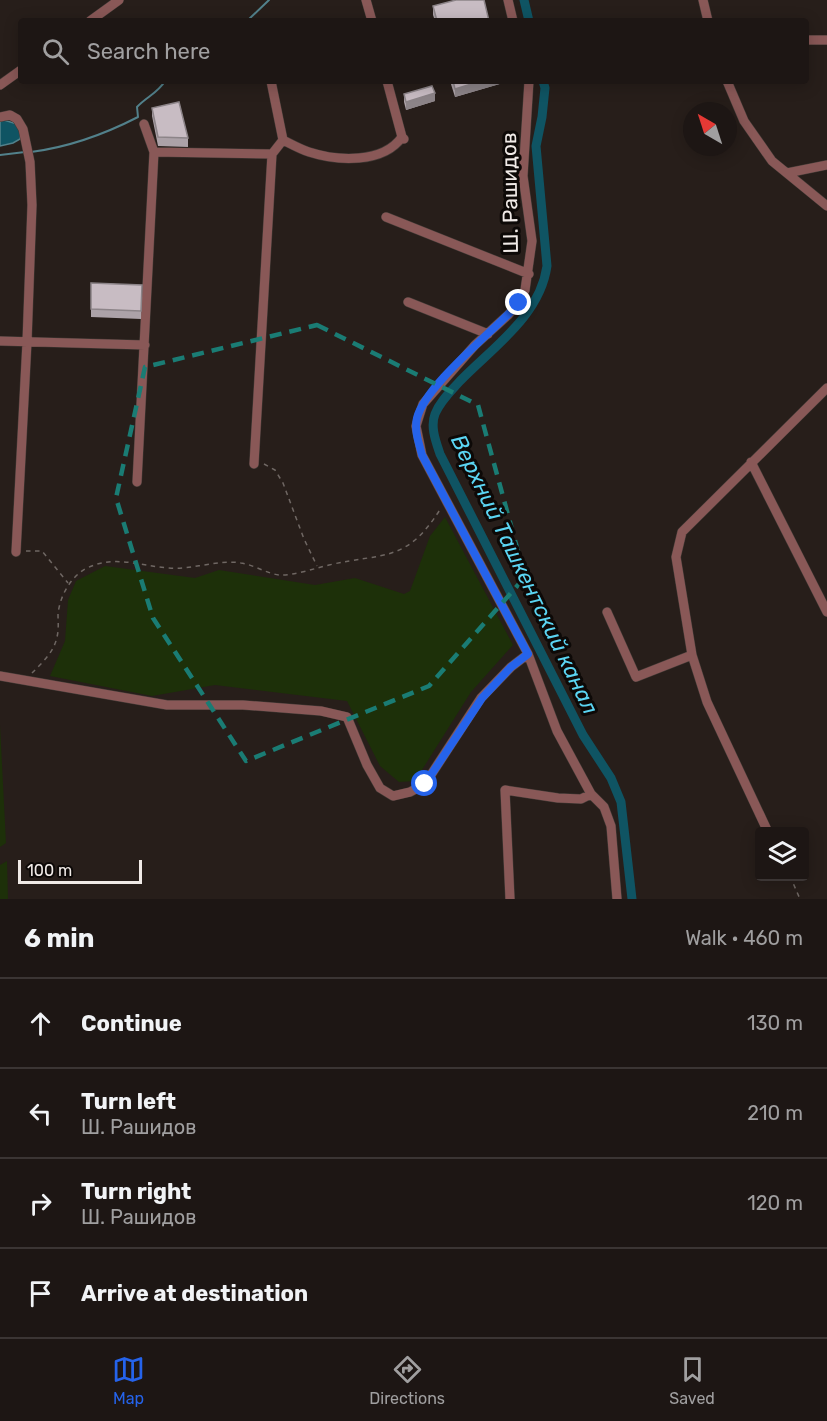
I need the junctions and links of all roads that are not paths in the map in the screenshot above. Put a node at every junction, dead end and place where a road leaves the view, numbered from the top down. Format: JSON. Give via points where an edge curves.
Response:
{"nodes":[{"id":1,"x":119,"y":0,"type":"edge"},
{"id":2,"x":366,"y":0,"type":"edge"},
{"id":3,"x":508,"y":0,"type":"edge"},
{"id":4,"x":703,"y":0,"type":"edge"},
{"id":5,"x":94,"y":18,"type":"edge"},
{"id":6,"x":371,"y":18,"type":"edge"},
{"id":7,"x":512,"y":18,"type":"edge"},
{"id":8,"x":707,"y":18,"type":"edge"},
{"id":9,"x":809,"y":40,"type":"edge"},
{"id":10,"x":827,"y":40,"type":"edge"},
{"id":11,"x":18,"y":72,"type":"edge"},
{"id":12,"x":272,"y":84,"type":"edge"},
{"id":13,"x":388,"y":84,"type":"edge"},
{"id":14,"x":529,"y":84,"type":"edge"},
{"id":15,"x":728,"y":84,"type":"edge"},
{"id":16,"x":0,"y":85,"type":"edge"},
{"id":17,"x":0,"y":117,"type":"edge"},
{"id":18,"x":144,"y":124,"type":"dead end"},
{"id":19,"x":283,"y":140,"type":"junction"},
{"id":20,"x":154,"y":152,"type":"junction"},
{"id":21,"x":272,"y":154,"type":"junction"},
{"id":22,"x":827,"y":165,"type":"edge"},
{"id":23,"x":787,"y":173,"type":"junction"},
{"id":24,"x":827,"y":206,"type":"edge"},
{"id":25,"x":386,"y":217,"type":"dead end"},
{"id":26,"x":529,"y":274,"type":"junction"},
{"id":27,"x":408,"y":303,"type":"dead end"},
{"id":28,"x":488,"y":334,"type":"junction"},
{"id":29,"x":0,"y":341,"type":"edge"},
{"id":30,"x":27,"y":342,"type":"junction"},
{"id":31,"x":145,"y":345,"type":"junction"},
{"id":32,"x":827,"y":388,"type":"edge"},
{"id":33,"x":752,"y":462,"type":"junction"},
{"id":34,"x":254,"y":464,"type":"road end"},
{"id":35,"x":137,"y":482,"type":"dead end"},
{"id":36,"x":16,"y":552,"type":"road end"},
{"id":37,"x":607,"y":612,"type":"dead end"},
{"id":38,"x":827,"y":612,"type":"edge"},
{"id":39,"x":528,"y":654,"type":"junction"},
{"id":40,"x":692,"y":655,"type":"junction"},
{"id":41,"x":0,"y":676,"type":"edge"},
{"id":42,"x":591,"y":794,"type":"junction"},
{"id":43,"x":766,"y":827,"type":"edge"},
{"id":44,"x":510,"y":899,"type":"edge"},
{"id":45,"x":616,"y":899,"type":"edge"}],
"edges":[{"from":1,"to":5,"type":"street"},
{"from":2,"to":6,"type":"street"},
{"from":3,"to":7,"type":"street"},
{"from":4,"to":8,"type":"street"},
{"from":9,"to":10,"type":"street"},
{"from":11,"to":16,"type":"street"},
{"from":12,"to":19,"type":"street"},
{"from":13,"to":19,"type":"street","via":[[403,138],[384,152],[351,158],[310,152]]},
{"from":14,"to":26,"type":"street","name":"Ш. Рашидов","via":[[523,176],[532,241]]},
{"from":15,"to":23,"type":"street","via":[[744,121],[772,161]]},
{"from":17,"to":30,"type":"street","via":[[10,115],[17,119],[30,162]]},
{"from":18,"to":20,"type":"street"},
{"from":19,"to":21,"type":"street"},
{"from":20,"to":21,"type":"street"},
{"from":20,"to":31,"type":"street"},
{"from":21,"to":34,"type":"street"},
{"from":22,"to":23,"type":"street"},
{"from":23,"to":24,"type":"street"},
{"from":25,"to":26,"type":"street"},
{"from":26,"to":28,"type":"street","name":"Ш. Рашидов","via":[[519,303]]},
{"from":27,"to":28,"type":"street"},
{"from":28,"to":39,"type":"street","name":"Ш. Рашидов","via":[[423,404],[416,426],[422,455]]},
{"from":29,"to":30,"type":"street"},
{"from":30,"to":31,"type":"street"},
{"from":30,"to":36,"type":"street"},
{"from":31,"to":35,"type":"street"},
{"from":32,"to":33,"type":"street"},
{"from":33,"to":38,"type":"street"},
{"from":33,"to":40,"type":"street","via":[[682,532],[676,557]]},
{"from":37,"to":40,"type":"street","via":[[636,677]]},
{"from":39,"to":41,"type":"street","via":[[482,698],[425,784],[393,796],[380,788],[347,717],[243,705],[166,705]]},
{"from":39,"to":42,"type":"street","name":"Ш. Рашидов","via":[[557,731]]},
{"from":40,"to":43,"type":"street","via":[[708,702]]},
{"from":42,"to":44,"type":"street","via":[[581,799],[558,798],[505,790]]},
{"from":42,"to":45,"type":"street","name":"Ш. Рашидов","via":[[604,807],[611,826]]}]}
